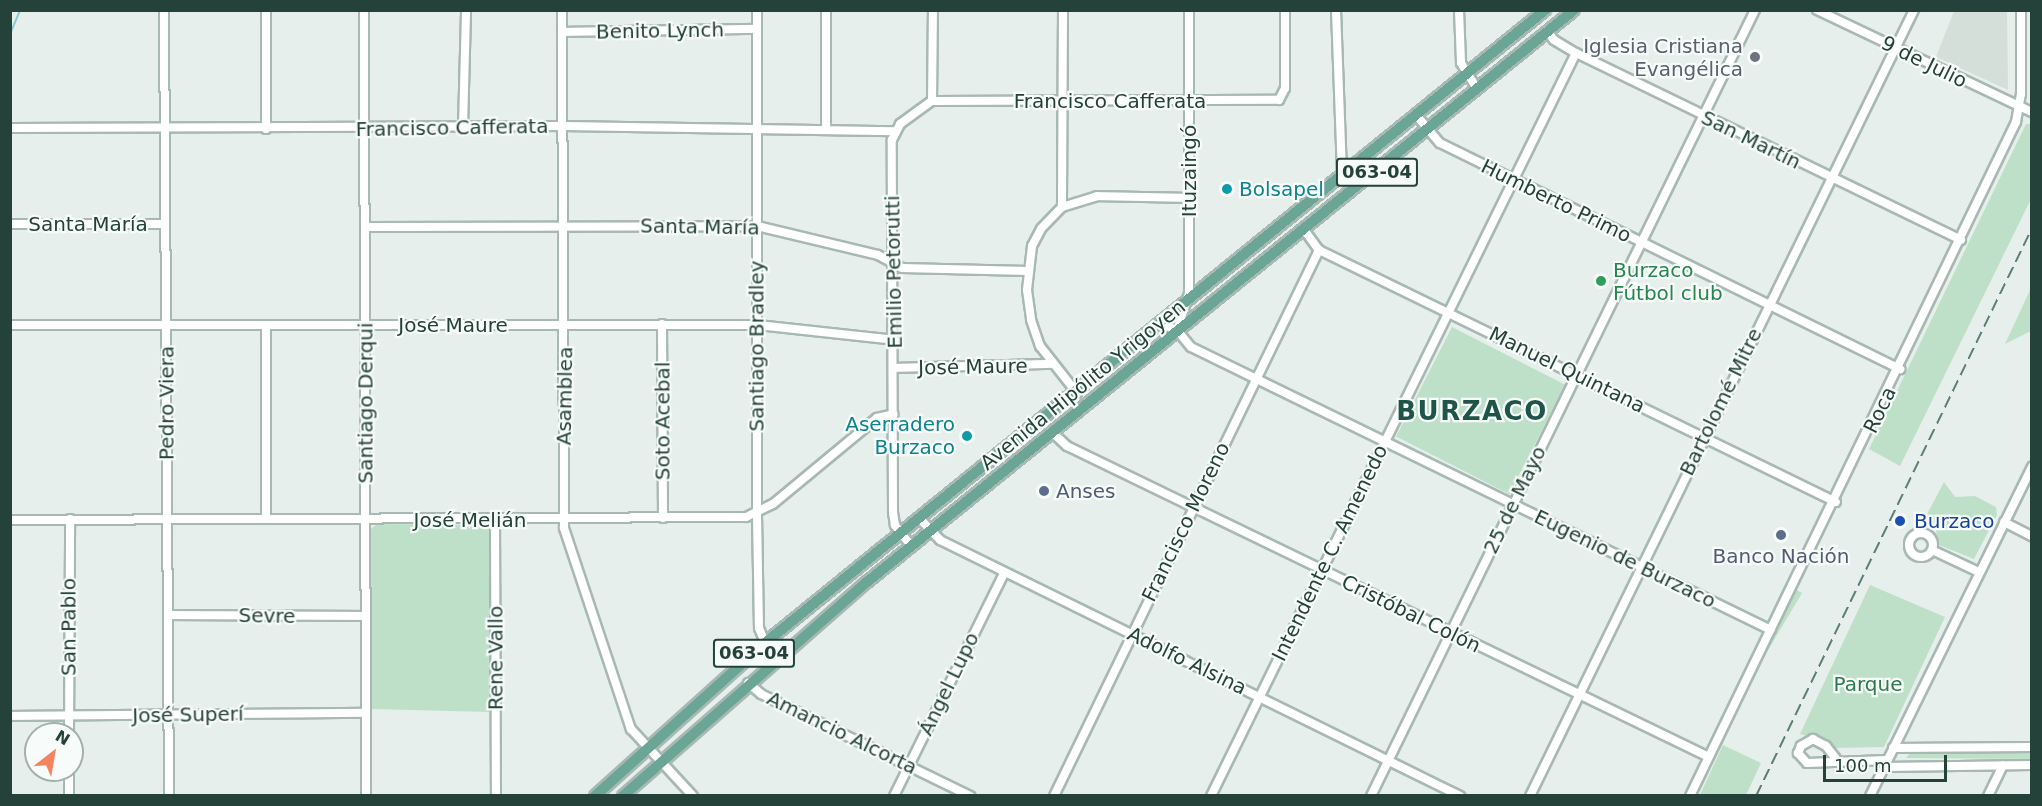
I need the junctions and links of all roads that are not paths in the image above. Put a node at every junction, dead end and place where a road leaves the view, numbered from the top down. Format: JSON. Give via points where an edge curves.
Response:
{"nodes":[{"id":1,"x":164,"y":10,"type":"edge"},
{"id":2,"x":266,"y":10,"type":"edge"},
{"id":3,"x":363,"y":10,"type":"edge"},
{"id":4,"x":466,"y":10,"type":"edge"},
{"id":5,"x":562,"y":10,"type":"edge"},
{"id":6,"x":757,"y":10,"type":"edge"},
{"id":7,"x":826,"y":10,"type":"edge"},
{"id":8,"x":933,"y":10,"type":"edge"},
{"id":9,"x":1063,"y":10,"type":"edge"},
{"id":10,"x":1190,"y":10,"type":"edge"},
{"id":11,"x":1285,"y":10,"type":"edge"},
{"id":12,"x":1336,"y":10,"type":"edge"},
{"id":13,"x":1459,"y":10,"type":"edge"},
{"id":14,"x":1545,"y":10,"type":"edge"},
{"id":15,"x":1574,"y":10,"type":"edge"},
{"id":16,"x":1755,"y":10,"type":"edge"},
{"id":17,"x":1817,"y":10,"type":"edge"},
{"id":18,"x":1914,"y":10,"type":"edge"},
{"id":19,"x":2021,"y":10,"type":"edge"},
{"id":20,"x":757,"y":29,"type":"junction"},
{"id":21,"x":562,"y":32,"type":"junction"},
{"id":22,"x":1548,"y":32,"type":"junction"},
{"id":23,"x":1895,"y":48,"type":"junction"},
{"id":24,"x":1576,"y":53,"type":"junction"},
{"id":25,"x":1466,"y":74,"type":"junction"},
{"id":26,"x":1477,"y":89,"type":"junction"},
{"id":27,"x":932,"y":101,"type":"junction"},
{"id":28,"x":1063,"y":101,"type":"junction"},
{"id":29,"x":1189,"y":102,"type":"junction"},
{"id":30,"x":2020,"y":109,"type":"junction"},
{"id":31,"x":2031,"y":112,"type":"edge"},
{"id":32,"x":1417,"y":116,"type":"junction"},
{"id":33,"x":1703,"y":116,"type":"junction"},
{"id":34,"x":564,"y":126,"type":"junction"},
{"id":35,"x":463,"y":127,"type":"junction"},
{"id":36,"x":757,"y":127,"type":"junction"},
{"id":37,"x":10,"y":128,"type":"edge"},
{"id":38,"x":163,"y":128,"type":"junction"},
{"id":39,"x":826,"y":128,"type":"junction"},
{"id":40,"x":266,"y":129,"type":"junction"},
{"id":41,"x":364,"y":130,"type":"junction"},
{"id":42,"x":894,"y":131,"type":"junction"},
{"id":43,"x":1427,"y":131,"type":"junction"},
{"id":44,"x":1342,"y":175,"type":"junction"},
{"id":45,"x":1831,"y":179,"type":"junction"},
{"id":46,"x":1512,"y":180,"type":"junction"},
{"id":47,"x":1189,"y":198,"type":"junction"},
{"id":48,"x":1062,"y":207,"type":"junction"},
{"id":49,"x":10,"y":224,"type":"edge"},
{"id":50,"x":165,"y":224,"type":"junction"},
{"id":51,"x":564,"y":225,"type":"junction"},
{"id":52,"x":757,"y":226,"type":"junction"},
{"id":53,"x":365,"y":227,"type":"junction"},
{"id":54,"x":1305,"y":231,"type":"junction"},
{"id":55,"x":1961,"y":240,"type":"junction"},
{"id":56,"x":1641,"y":243,"type":"junction"},
{"id":57,"x":1319,"y":250,"type":"junction"},
{"id":58,"x":895,"y":266,"type":"junction"},
{"id":59,"x":1028,"y":271,"type":"junction"},
{"id":60,"x":1188,"y":301,"type":"junction"},
{"id":61,"x":1768,"y":305,"type":"junction"},
{"id":62,"x":1449,"y":312,"type":"junction"},
{"id":63,"x":566,"y":324,"type":"junction"},
{"id":64,"x":662,"y":324,"type":"junction"},
{"id":65,"x":1161,"y":324,"type":"junction"},
{"id":66,"x":10,"y":325,"type":"edge"},
{"id":67,"x":365,"y":325,"type":"junction"},
{"id":68,"x":757,"y":325,"type":"junction"},
{"id":69,"x":167,"y":326,"type":"junction"},
{"id":70,"x":266,"y":327,"type":"junction"},
{"id":71,"x":1177,"y":330,"type":"junction"},
{"id":72,"x":894,"y":340,"type":"junction"},
{"id":73,"x":1051,"y":364,"type":"junction"},
{"id":74,"x":895,"y":368,"type":"junction"},
{"id":75,"x":1900,"y":369,"type":"junction"},
{"id":76,"x":1576,"y":375,"type":"junction"},
{"id":77,"x":1255,"y":379,"type":"junction"},
{"id":78,"x":1077,"y":393,"type":"junction"},
{"id":79,"x":894,"y":414,"type":"junction"},
{"id":80,"x":1053,"y":433,"type":"junction"},
{"id":81,"x":1704,"y":436,"type":"junction"},
{"id":82,"x":1385,"y":441,"type":"junction"},
{"id":83,"x":2031,"y":467,"type":"edge"},
{"id":84,"x":1836,"y":502,"type":"junction"},
{"id":85,"x":1514,"y":504,"type":"junction"},
{"id":86,"x":1193,"y":507,"type":"junction"},
{"id":87,"x":758,"y":514,"type":"junction"},
{"id":88,"x":663,"y":518,"type":"junction"},
{"id":89,"x":70,"y":519,"type":"junction"},
{"id":90,"x":167,"y":519,"type":"junction"},
{"id":91,"x":266,"y":519,"type":"junction"},
{"id":92,"x":564,"y":519,"type":"junction"},
{"id":93,"x":920,"y":519,"type":"junction"},
{"id":94,"x":10,"y":520,"type":"edge"},
{"id":95,"x":367,"y":520,"type":"junction"},
{"id":96,"x":495,"y":520,"type":"junction"},
{"id":97,"x":2004,"y":522,"type":"junction"},
{"id":98,"x":931,"y":532,"type":"junction"},
{"id":99,"x":901,"y":534,"type":"junction"},
{"id":100,"x":2031,"y":536,"type":"edge"},
{"id":101,"x":912,"y":547,"type":"junction"},
{"id":102,"x":1932,"y":550,"type":"dead end"},
{"id":103,"x":1640,"y":567,"type":"junction"},
{"id":104,"x":1322,"y":570,"type":"junction"},
{"id":105,"x":1978,"y":572,"type":"junction"},
{"id":106,"x":1004,"y":573,"type":"junction"},
{"id":107,"x":168,"y":615,"type":"junction"},
{"id":108,"x":366,"y":616,"type":"junction"},
{"id":109,"x":1771,"y":630,"type":"junction"},
{"id":110,"x":1451,"y":633,"type":"junction"},
{"id":111,"x":1132,"y":634,"type":"junction"},
{"id":112,"x":765,"y":643,"type":"junction"},
{"id":113,"x":748,"y":683,"type":"junction"},
{"id":114,"x":1259,"y":696,"type":"junction"},
{"id":115,"x":1577,"y":696,"type":"junction"},
{"id":116,"x":366,"y":713,"type":"junction"},
{"id":117,"x":169,"y":715,"type":"junction"},
{"id":118,"x":10,"y":716,"type":"edge"},
{"id":119,"x":69,"y":716,"type":"junction"},
{"id":120,"x":69,"y":722,"type":"edge"},
{"id":121,"x":2031,"y":747,"type":"edge"},
{"id":122,"x":646,"y":748,"type":"junction"},
{"id":123,"x":1893,"y":748,"type":"junction"},
{"id":124,"x":1709,"y":757,"type":"junction"},
{"id":125,"x":1389,"y":760,"type":"junction"},
{"id":126,"x":1837,"y":760,"type":"dead end"},
{"id":127,"x":659,"y":761,"type":"junction"},
{"id":128,"x":1886,"y":763,"type":"junction"},
{"id":129,"x":2003,"y":765,"type":"junction"},
{"id":130,"x":2031,"y":765,"type":"edge"},
{"id":131,"x":909,"y":766,"type":"junction"},
{"id":132,"x":169,"y":795,"type":"edge"},
{"id":133,"x":366,"y":795,"type":"edge"},
{"id":134,"x":496,"y":795,"type":"edge"},
{"id":135,"x":595,"y":795,"type":"edge"},
{"id":136,"x":623,"y":795,"type":"edge"},
{"id":137,"x":693,"y":795,"type":"edge"},
{"id":138,"x":894,"y":795,"type":"edge"},
{"id":139,"x":970,"y":795,"type":"edge"},
{"id":140,"x":1054,"y":795,"type":"edge"},
{"id":141,"x":1211,"y":795,"type":"edge"},
{"id":142,"x":1371,"y":795,"type":"edge"},
{"id":143,"x":1460,"y":795,"type":"edge"},
{"id":144,"x":1530,"y":795,"type":"edge"},
{"id":145,"x":1690,"y":795,"type":"edge"},
{"id":146,"x":1870,"y":795,"type":"edge"},
{"id":147,"x":1988,"y":795,"type":"edge"}],
"edges":[{"from":1,"to":38,"type":"street","name":"Pedro Viera"},
{"from":2,"to":40,"type":"street"},
{"from":3,"to":41,"type":"street","name":"Santiago Derqui"},
{"from":4,"to":35,"type":"street"},
{"from":5,"to":21,"type":"street","name":"Asamblea"},
{"from":6,"to":20,"type":"street","name":"Santiago Bradley"},
{"from":7,"to":39,"type":"street"},
{"from":8,"to":27,"type":"street"},
{"from":9,"to":28,"type":"street"},
{"from":10,"to":29,"type":"street","name":"Ituzaingó"},
{"from":11,"to":29,"type":"street","name":"Francisco Cafferata","via":[[1284,93],[1273,101]]},
{"from":12,"to":44,"type":"street"},
{"from":13,"to":25,"type":"street","via":[[1460,56]]},
{"from":14,"to":25,"type":"main road","name":"Avenida Hipólito Yrigoyen","number":"063-04"},
{"from":15,"to":22,"type":"main road","name":"Avenida Hipólito Yrigoyen","number":"063-04"},
{"from":16,"to":33,"type":"street","name":"25 de Mayo"},
{"from":17,"to":23,"type":"street","name":"9 de Julio"},
{"from":18,"to":23,"type":"street","name":"Bartolomé Mitre"},
{"from":19,"to":30,"type":"street","name":"Roca"},
{"from":20,"to":21,"type":"street","name":"Benito Lynch"},
{"from":20,"to":36,"type":"street","name":"Santiago Bradley"},
{"from":21,"to":34,"type":"street","name":"Asamblea"},
{"from":22,"to":24,"type":"street","name":"San Martín"},
{"from":22,"to":26,"type":"main road","name":"Avenida Hipólito Yrigoyen","number":"063-04"},
{"from":23,"to":30,"type":"street","name":"9 de Julio"},
{"from":23,"to":45,"type":"street","name":"Bartolomé Mitre"},
{"from":24,"to":33,"type":"street","name":"San Martín"},
{"from":24,"to":46,"type":"street","name":"Intendente C. Amenedo"},
{"from":25,"to":26,"type":"street"},
{"from":25,"to":32,"type":"main road","name":"Avenida Hipólito Yrigoyen","number":"063-04"},
{"from":26,"to":43,"type":"main road","name":"Avenida Hipólito Yrigoyen","number":"063-04"},
{"from":27,"to":28,"type":"street","name":"Francisco Cafferata"},
{"from":27,"to":42,"type":"street"},
{"from":28,"to":29,"type":"street","name":"Francisco Cafferata"},
{"from":28,"to":48,"type":"street"},
{"from":29,"to":47,"type":"street","name":"Ituzaingó"},
{"from":30,"to":31,"type":"street","name":"9 de Julio"},
{"from":30,"to":55,"type":"street","name":"Roca"},
{"from":32,"to":43,"type":"street","name":"Humberto Primo"},
{"from":32,"to":44,"type":"main road","name":"Avenida Hipólito Yrigoyen","number":"063-04"},
{"from":33,"to":45,"type":"street","name":"San Martín"},
{"from":33,"to":56,"type":"street","name":"25 de Mayo"},
{"from":34,"to":35,"type":"street","name":"Francisco Cafferata"},
{"from":34,"to":36,"type":"street","name":"Francisco Cafferata"},
{"from":34,"to":51,"type":"street","name":"Asamblea"},
{"from":35,"to":41,"type":"street","name":"Francisco Cafferata"},
{"from":36,"to":39,"type":"street","name":"Francisco Cafferata"},
{"from":36,"to":52,"type":"street","name":"Santiago Bradley"},
{"from":37,"to":38,"type":"street","name":"Francisco Cafferata"},
{"from":38,"to":40,"type":"street","name":"Francisco Cafferata"},
{"from":38,"to":50,"type":"street","name":"Pedro Viera"},
{"from":39,"to":42,"type":"street","name":"Francisco Cafferata"},
{"from":40,"to":41,"type":"street","name":"Francisco Cafferata"},
{"from":41,"to":53,"type":"street","name":"Santiago Derqui"},
{"from":42,"to":58,"type":"street","name":"Emilio Petorutti"},
{"from":43,"to":46,"type":"street","name":"Humberto Primo","via":[[1440,143]]},
{"from":43,"to":54,"type":"main road","name":"Avenida Hipólito Yrigoyen","number":"063-04"},
{"from":44,"to":60,"type":"main road","name":"Avenida Hipólito Yrigoyen","number":"063-04"},
{"from":45,"to":55,"type":"street","name":"San Martín"},
{"from":45,"to":61,"type":"street","name":"Bartolomé Mitre"},
{"from":46,"to":56,"type":"street","name":"Humberto Primo"},
{"from":46,"to":62,"type":"street","name":"Intendente C. Amenedo"},
{"from":47,"to":48,"type":"street","via":[[1097,196]]},
{"from":47,"to":60,"type":"street","name":"Ituzaingó"},
{"from":48,"to":59,"type":"street","via":[[1036,237]]},
{"from":49,"to":50,"type":"street","name":"Santa María"},
{"from":50,"to":69,"type":"street","name":"Pedro Viera"},
{"from":51,"to":52,"type":"street","name":"Santa María"},
{"from":51,"to":53,"type":"street","name":"Santa María"},
{"from":51,"to":63,"type":"street","name":"Asamblea"},
{"from":52,"to":58,"type":"street","name":"Santa María","via":[[879,255]]},
{"from":52,"to":68,"type":"street","name":"Santiago Bradley"},
{"from":53,"to":67,"type":"street","name":"Santiago Derqui"},
{"from":54,"to":57,"type":"street","name":"Manuel Quintana"},
{"from":54,"to":71,"type":"main road","name":"Avenida Hipólito Yrigoyen","number":"063-04"},
{"from":55,"to":75,"type":"street","name":"Roca"},
{"from":56,"to":61,"type":"street","name":"Humberto Primo"},
{"from":56,"to":76,"type":"street","name":"25 de Mayo"},
{"from":57,"to":62,"type":"street","name":"Manuel Quintana"},
{"from":57,"to":77,"type":"street","name":"Francisco Moreno"},
{"from":58,"to":59,"type":"street","name":"Santa María"},
{"from":58,"to":72,"type":"street","name":"Emilio Petorutti"},
{"from":59,"to":73,"type":"street","via":[[1030,320]]},
{"from":60,"to":65,"type":"main road","name":"Avenida Hipólito Yrigoyen","number":"063-04"},
{"from":60,"to":71,"type":"street","name":"Ituzaingó"},
{"from":61,"to":75,"type":"street","name":"Humberto Primo"},
{"from":61,"to":81,"type":"street","name":"Bartolomé Mitre"},
{"from":62,"to":76,"type":"street","name":"Manuel Quintana"},
{"from":62,"to":82,"type":"street","name":"Intendente C. Amenedo"},
{"from":63,"to":64,"type":"street","name":"José Maure"},
{"from":63,"to":67,"type":"street","name":"José Maure"},
{"from":63,"to":92,"type":"street","name":"Asamblea"},
{"from":64,"to":68,"type":"street","name":"José Maure"},
{"from":64,"to":88,"type":"street","name":"Soto Acebal"},
{"from":65,"to":71,"type":"street","name":"Eugenio de Burzaco"},
{"from":65,"to":78,"type":"main road","name":"Avenida Hipólito Yrigoyen","number":"063-04"},
{"from":66,"to":69,"type":"street","name":"José Maure"},
{"from":67,"to":70,"type":"street","name":"José Maure"},
{"from":67,"to":95,"type":"street","name":"Santiago Derqui"},
{"from":68,"to":72,"type":"street","name":"José Maure"},
{"from":68,"to":87,"type":"street","name":"Santiago Bradley"},
{"from":69,"to":70,"type":"street","name":"José Maure"},
{"from":69,"to":90,"type":"street","name":"Pedro Viera"},
{"from":70,"to":91,"type":"street"},
{"from":71,"to":77,"type":"street","name":"Eugenio de Burzaco","via":[[1191,347]]},
{"from":71,"to":80,"type":"main road","name":"Avenida Hipólito Yrigoyen","number":"063-04"},
{"from":72,"to":74,"type":"street","name":"Emilio Petorutti"},
{"from":73,"to":74,"type":"street","name":"José Maure"},
{"from":73,"to":78,"type":"street"},
{"from":74,"to":79,"type":"street","name":"Emilio Petorutti"},
{"from":75,"to":84,"type":"street","name":"Roca"},
{"from":76,"to":81,"type":"street","name":"Manuel Quintana"},
{"from":76,"to":85,"type":"street","name":"25 de Mayo"},
{"from":77,"to":82,"type":"street","name":"Eugenio de Burzaco"},
{"from":77,"to":86,"type":"street","name":"Francisco Moreno"},
{"from":78,"to":93,"type":"main road","name":"Avenida Hipólito Yrigoyen","number":"063-04"},
{"from":79,"to":87,"type":"street","via":[[877,418]]},
{"from":79,"to":99,"type":"street","name":"Emilio Petorutti","via":[[893,513]]},
{"from":80,"to":86,"type":"street","name":"Cristóbal Colón","via":[[1067,446]]},
{"from":80,"to":98,"type":"main road","name":"Avenida Hipólito Yrigoyen","number":"063-04"},
{"from":81,"to":84,"type":"street","name":"Manuel Quintana"},
{"from":81,"to":103,"type":"street","name":"Bartolomé Mitre"},
{"from":82,"to":85,"type":"street","name":"Eugenio de Burzaco"},
{"from":82,"to":104,"type":"street","name":"Intendente C. Amenedo"},
{"from":83,"to":97,"type":"street"},
{"from":84,"to":109,"type":"street","name":"Roca"},
{"from":85,"to":103,"type":"street","name":"Eugenio de Burzaco"},
{"from":85,"to":110,"type":"street","name":"25 de Mayo"},
{"from":86,"to":104,"type":"street","name":"Cristóbal Colón"},
{"from":86,"to":111,"type":"street","name":"Francisco Moreno"},
{"from":87,"to":88,"type":"street","name":"José Melián"},
{"from":87,"to":112,"type":"street","name":"Santiago Bradley","via":[[759,628]]},
{"from":88,"to":92,"type":"street","name":"José Melián"},
{"from":89,"to":90,"type":"street","name":"José Melián"},
{"from":89,"to":94,"type":"street","name":"José Melián"},
{"from":89,"to":119,"type":"street","name":"San Pablo"},
{"from":90,"to":91,"type":"street","name":"José Melián"},
{"from":90,"to":107,"type":"street","name":"Pedro Viera"},
{"from":91,"to":95,"type":"street","name":"José Melián"},
{"from":92,"to":96,"type":"street","name":"José Melián"},
{"from":92,"to":122,"type":"street","name":"Asamblea","via":[[568,542],[632,729]]},
{"from":93,"to":98,"type":"street","name":"Adolfo Alsina"},
{"from":93,"to":99,"type":"main road","name":"Avenida Hipólito Yrigoyen","number":"063-04"},
{"from":95,"to":96,"type":"street","name":"José Melián"},
{"from":95,"to":108,"type":"street","name":"Santiago Derqui"},
{"from":96,"to":134,"type":"street","name":"Rene Vallo"},
{"from":97,"to":100,"type":"street"},
{"from":97,"to":105,"type":"street"},
{"from":98,"to":101,"type":"main road","name":"Avenida Hipólito Yrigoyen","number":"063-04"},
{"from":98,"to":106,"type":"street","name":"Adolfo Alsina"},
{"from":99,"to":101,"type":"street","name":"Emilio Petorutti"},
{"from":99,"to":112,"type":"main road","name":"Avenida Hipólito Yrigoyen","number":"063-04"},
{"from":101,"to":113,"type":"main road","name":"Avenida Hipólito Yrigoyen","number":"063-04"},
{"from":102,"to":105,"type":"street"},
{"from":103,"to":109,"type":"street","name":"Eugenio de Burzaco"},
{"from":103,"to":115,"type":"street","name":"Bartolomé Mitre"},
{"from":104,"to":110,"type":"street","name":"Cristóbal Colón"},
{"from":104,"to":114,"type":"street","name":"Intendente C. Amenedo"},
{"from":105,"to":123,"type":"street"},
{"from":106,"to":111,"type":"street","name":"Adolfo Alsina"},
{"from":106,"to":131,"type":"street","name":"Ángel Lupo"},
{"from":107,"to":108,"type":"street","name":"Sevre"},
{"from":107,"to":117,"type":"street","name":"Pedro Viera"},
{"from":108,"to":116,"type":"street","name":"Santiago Derqui"},
{"from":109,"to":124,"type":"street","name":"Roca"},
{"from":110,"to":115,"type":"street","name":"Cristóbal Colón"},
{"from":110,"to":125,"type":"street","name":"25 de Mayo"},
{"from":111,"to":114,"type":"street","name":"Adolfo Alsina"},
{"from":111,"to":140,"type":"street","name":"Francisco Moreno"},
{"from":112,"to":122,"type":"main road","name":"Avenida Hipólito Yrigoyen","number":"063-04"},
{"from":113,"to":127,"type":"main road","name":"Avenida Hipólito Yrigoyen","number":"063-04"},
{"from":113,"to":131,"type":"street","name":"Amancio Alcorta","via":[[761,694]]},
{"from":114,"to":125,"type":"street","name":"Adolfo Alsina"},
{"from":114,"to":141,"type":"street","name":"Intendente C. Amenedo"},
{"from":115,"to":124,"type":"street","name":"Cristóbal Colón"},
{"from":115,"to":144,"type":"street","name":"Bartolomé Mitre"},
{"from":116,"to":117,"type":"street","name":"José Superí"},
{"from":116,"to":133,"type":"street","name":"Santiago Derqui"},
{"from":117,"to":119,"type":"street","name":"José Superí"},
{"from":117,"to":132,"type":"street","name":"Pedro Viera"},
{"from":118,"to":119,"type":"street","name":"José Superí"},
{"from":119,"to":120,"type":"street","name":"San Pablo"},
{"from":121,"to":123,"type":"street"},
{"from":122,"to":127,"type":"street","name":"Asamblea"},
{"from":122,"to":135,"type":"main road","name":"Avenida Hipólito Yrigoyen","number":"063-04"},
{"from":123,"to":128,"type":"street"},
{"from":124,"to":145,"type":"street","name":"Roca"},
{"from":125,"to":142,"type":"street","name":"25 de Mayo"},
{"from":125,"to":143,"type":"street","name":"Adolfo Alsina"},
{"from":126,"to":128,"type":"street"},
{"from":127,"to":136,"type":"main road","name":"Avenida Hipólito Yrigoyen","number":"063-04"},
{"from":127,"to":137,"type":"street","name":"Asamblea"},
{"from":128,"to":129,"type":"street"},
{"from":128,"to":146,"type":"street"},
{"from":129,"to":130,"type":"street"},
{"from":129,"to":147,"type":"street"},
{"from":131,"to":138,"type":"street","name":"Ángel Lupo"},
{"from":131,"to":139,"type":"street","name":"Amancio Alcorta"}]}
